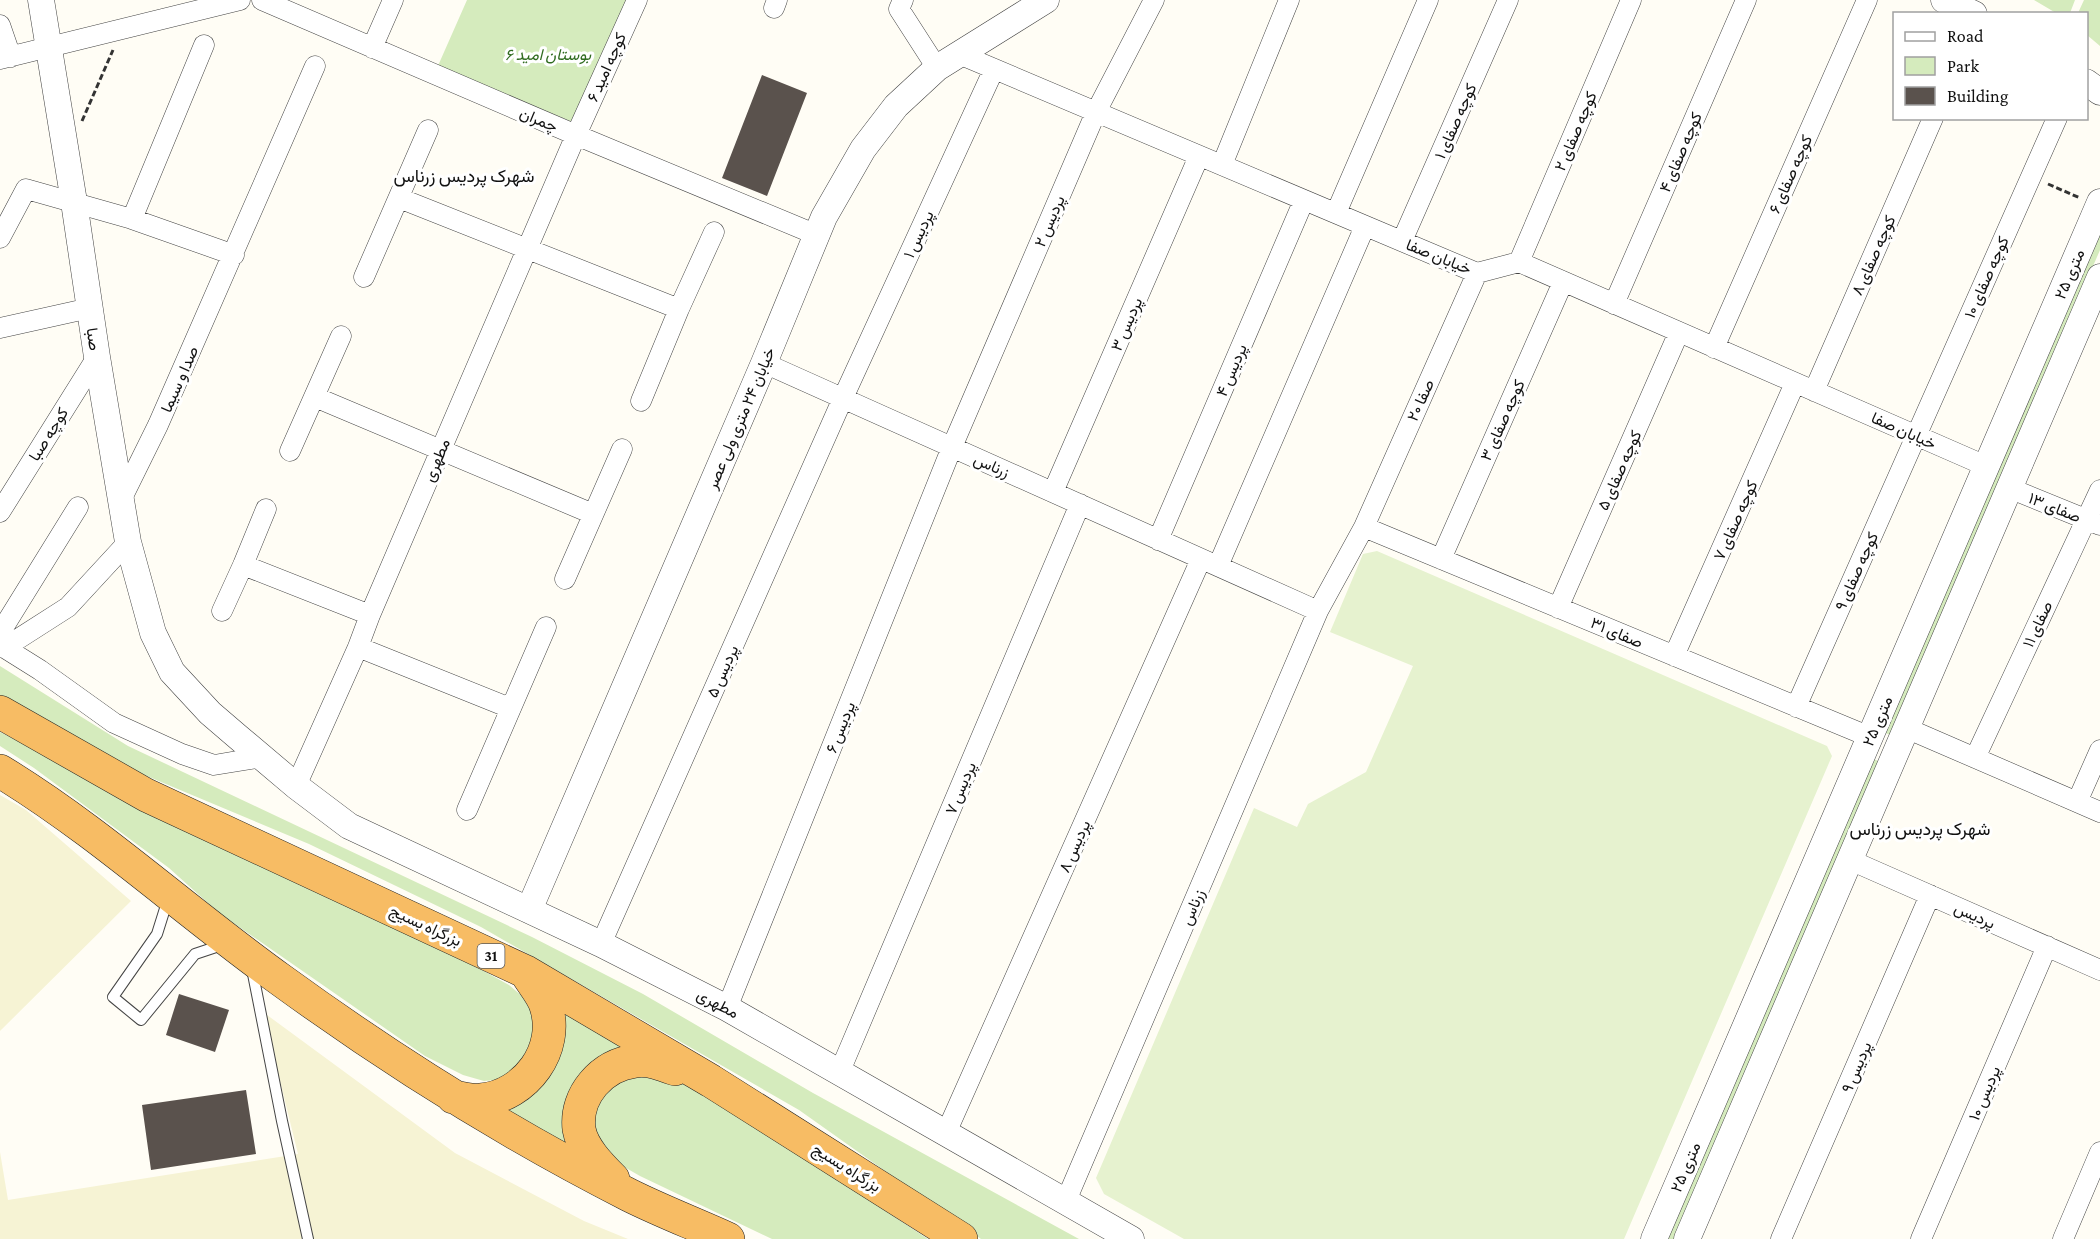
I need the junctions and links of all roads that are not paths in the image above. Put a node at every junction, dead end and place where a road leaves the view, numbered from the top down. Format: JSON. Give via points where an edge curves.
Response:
{"nodes":[{"id":1,"x":41,"y":0,"type":"edge"},
{"id":2,"x":240,"y":0,"type":"edge"},
{"id":3,"x":262,"y":0,"type":"edge"},
{"id":4,"x":393,"y":0,"type":"edge"},
{"id":5,"x":637,"y":0,"type":"edge"},
{"id":6,"x":903,"y":0,"type":"edge"},
{"id":7,"x":1046,"y":0,"type":"edge"},
{"id":8,"x":1154,"y":0,"type":"edge"},
{"id":9,"x":1289,"y":0,"type":"edge"},
{"id":10,"x":1428,"y":0,"type":"edge"},
{"id":11,"x":1508,"y":0,"type":"edge"},
{"id":12,"x":1631,"y":0,"type":"edge"},
{"id":13,"x":1746,"y":0,"type":"edge"},
{"id":14,"x":1867,"y":0,"type":"edge"},
{"id":15,"x":1944,"y":0,"type":"edge"},
{"id":16,"x":1970,"y":12,"type":"edge"},
{"id":17,"x":0,"y":25,"type":"edge"},
{"id":18,"x":204,"y":45,"type":"dead end"},
{"id":19,"x":372,"y":48,"type":"junction"},
{"id":20,"x":48,"y":49,"type":"junction"},
{"id":21,"x":5,"y":58,"type":"edge"},
{"id":22,"x":948,"y":61,"type":"junction"},
{"id":23,"x":315,"y":66,"type":"dead end"},
{"id":24,"x":994,"y":69,"type":"junction"},
{"id":25,"x":1095,"y":112,"type":"junction"},
{"id":26,"x":1932,"y":120,"type":"edge"},
{"id":27,"x":2056,"y":120,"type":"edge"},
{"id":28,"x":428,"y":130,"type":"dead end"},
{"id":29,"x":576,"y":135,"type":"junction"},
{"id":30,"x":1199,"y":156,"type":"junction"},
{"id":31,"x":1222,"y":165,"type":"junction"},
{"id":32,"x":399,"y":198,"type":"junction"},
{"id":33,"x":1304,"y":200,"type":"junction"},
{"id":34,"x":74,"y":202,"type":"junction"},
{"id":35,"x":2099,"y":203,"type":"edge"},
{"id":36,"x":1336,"y":213,"type":"junction"},
{"id":37,"x":132,"y":219,"type":"junction"},
{"id":38,"x":1365,"y":226,"type":"junction"},
{"id":39,"x":714,"y":232,"type":"dead end"},
{"id":40,"x":817,"y":235,"type":"junction"},
{"id":41,"x":0,"y":238,"type":"edge"},
{"id":42,"x":1402,"y":241,"type":"junction"},
{"id":43,"x":527,"y":250,"type":"junction"},
{"id":44,"x":234,"y":255,"type":"junction"},
{"id":45,"x":1519,"y":262,"type":"junction"},
{"id":46,"x":1477,"y":273,"type":"junction"},
{"id":47,"x":2100,"y":277,"type":"edge"},
{"id":48,"x":364,"y":278,"type":"dead end"},
{"id":49,"x":1563,"y":282,"type":"junction"},
{"id":50,"x":1614,"y":304,"type":"junction"},
{"id":51,"x":90,"y":308,"type":"junction"},
{"id":52,"x":679,"y":309,"type":"junction"},
{"id":53,"x":0,"y":328,"type":"edge"},
{"id":54,"x":1679,"y":332,"type":"junction"},
{"id":55,"x":341,"y":336,"type":"dead end"},
{"id":56,"x":1714,"y":348,"type":"junction"},
{"id":57,"x":97,"y":357,"type":"junction"},
{"id":58,"x":764,"y":363,"type":"junction"},
{"id":59,"x":1795,"y":383,"type":"junction"},
{"id":60,"x":1814,"y":391,"type":"junction"},
{"id":61,"x":315,"y":397,"type":"junction"},
{"id":62,"x":843,"y":398,"type":"junction"},
{"id":63,"x":641,"y":401,"type":"dead end"},
{"id":64,"x":1915,"y":435,"type":"junction"},
{"id":65,"x":952,"y":447,"type":"junction"},
{"id":66,"x":622,"y":449,"type":"dead end"},
{"id":67,"x":441,"y":450,"type":"junction"},
{"id":68,"x":290,"y":451,"type":"dead end"},
{"id":69,"x":1986,"y":466,"type":"junction"},
{"id":70,"x":2009,"y":488,"type":"junction"},
{"id":71,"x":2100,"y":490,"type":"edge"},
{"id":72,"x":1053,"y":492,"type":"junction"},
{"id":73,"x":121,"y":500,"type":"junction"},
{"id":74,"x":1080,"y":504,"type":"junction"},
{"id":75,"x":78,"y":507,"type":"dead end"},
{"id":76,"x":266,"y":508,"type":"dead end"},
{"id":77,"x":0,"y":512,"type":"edge"},
{"id":78,"x":593,"y":514,"type":"junction"},
{"id":79,"x":2093,"y":522,"type":"edge"},
{"id":80,"x":1364,"y":527,"type":"junction"},
{"id":81,"x":1158,"y":540,"type":"junction"},
{"id":82,"x":128,"y":542,"type":"junction"},
{"id":83,"x":1441,"y":559,"type":"junction"},
{"id":84,"x":1210,"y":563,"type":"junction"},
{"id":85,"x":243,"y":565,"type":"junction"},
{"id":86,"x":565,"y":579,"type":"dead end"},
{"id":87,"x":1558,"y":608,"type":"junction"},
{"id":88,"x":222,"y":611,"type":"dead end"},
{"id":89,"x":1318,"y":611,"type":"junction"},
{"id":90,"x":370,"y":615,"type":"junction"},
{"id":91,"x":546,"y":627,"type":"dead end"},
{"id":92,"x":1,"y":642,"type":"edge"},
{"id":93,"x":358,"y":647,"type":"junction"},
{"id":94,"x":1674,"y":656,"type":"junction"},
{"id":95,"x":172,"y":672,"type":"joint"},
{"id":96,"x":1796,"y":707,"type":"junction"},
{"id":97,"x":510,"y":708,"type":"junction"},
{"id":98,"x":0,"y":712,"type":"edge"},
{"id":99,"x":1870,"y":737,"type":"junction"},
{"id":100,"x":1902,"y":739,"type":"junction"},
{"id":101,"x":2100,"y":750,"type":"edge"},
{"id":102,"x":262,"y":757,"type":"junction"},
{"id":103,"x":1975,"y":758,"type":"junction"},
{"id":104,"x":0,"y":771,"type":"edge"},
{"id":105,"x":296,"y":786,"type":"junction"},
{"id":106,"x":2077,"y":802,"type":"junction"},
{"id":107,"x":467,"y":810,"type":"dead end"},
{"id":108,"x":2100,"y":812,"type":"edge"},
{"id":109,"x":1850,"y":860,"type":"junction"},
{"id":110,"x":170,"y":893,"type":"junction"},
{"id":111,"x":1930,"y":895,"type":"junction"},
{"id":112,"x":529,"y":910,"type":"junction"},
{"id":113,"x":601,"y":944,"type":"junction"},
{"id":114,"x":2047,"y":946,"type":"junction"},
{"id":115,"x":240,"y":950,"type":"junction"},
{"id":116,"x":2100,"y":969,"type":"edge"},
{"id":117,"x":526,"y":972,"type":"junction"},
{"id":118,"x":727,"y":1008,"type":"junction"},
{"id":119,"x":840,"y":1071,"type":"junction"},
{"id":120,"x":711,"y":1082,"type":"junction"},
{"id":121,"x":451,"y":1096,"type":"junction"},
{"id":122,"x":946,"y":1133,"type":"junction"},
{"id":123,"x":2100,"y":1152,"type":"edge"},
{"id":124,"x":629,"y":1195,"type":"junction"},
{"id":125,"x":1065,"y":1203,"type":"junction"},
{"id":126,"x":308,"y":1239,"type":"edge"},
{"id":127,"x":728,"y":1239,"type":"edge"},
{"id":128,"x":961,"y":1239,"type":"edge"},
{"id":129,"x":1131,"y":1239,"type":"edge"},
{"id":130,"x":1653,"y":1239,"type":"edge"},
{"id":131,"x":1687,"y":1239,"type":"edge"},
{"id":132,"x":1781,"y":1239,"type":"edge"},
{"id":133,"x":1921,"y":1239,"type":"edge"},
{"id":134,"x":2063,"y":1239,"type":"edge"}],
"edges":[{"from":1,"to":20,"type":"street","name":"صبا"},
{"from":2,"to":20,"type":"street"},
{"from":3,"to":19,"type":"street","name":"چمران"},
{"from":4,"to":19,"type":"street"},
{"from":5,"to":29,"type":"street","name":"کوچه امید ۶"},
{"from":6,"to":22,"type":"street","via":[[900,9]]},
{"from":7,"to":22,"type":"street","name":"خیابان ۲۴ متری ولی عصر"},
{"from":8,"to":25,"type":"street","name":"پردیس ۲"},
{"from":9,"to":31,"type":"street"},
{"from":10,"to":36,"type":"street"},
{"from":11,"to":42,"type":"street","name":"کوچه صفای ۱"},
{"from":12,"to":45,"type":"street","name":"کوچه صفای ۲"},
{"from":13,"to":50,"type":"street","name":"کوچه صفای ۴"},
{"from":14,"to":56,"type":"street","name":"کوچه صفای ۶"},
{"from":15,"to":16,"type":"street"},
{"from":17,"to":21,"type":"street"},
{"from":18,"to":37,"type":"street"},
{"from":19,"to":29,"type":"street","name":"چمران"},
{"from":20,"to":21,"type":"street"},
{"from":20,"to":34,"type":"street","name":"صبا"},
{"from":22,"to":24,"type":"street","name":"خیابان صفا"},
{"from":22,"to":40,"type":"street","name":"خیابان ۲۴ متری ولی عصر","via":[[896,106],[863,149]]},
{"from":23,"to":44,"type":"street","name":"صدا و سیما"},
{"from":24,"to":25,"type":"street","name":"خیابان صفا"},
{"from":24,"to":62,"type":"street","name":"پردیس ۱"},
{"from":25,"to":30,"type":"street","name":"خیابان صفا"},
{"from":25,"to":65,"type":"street","name":"پردیس ۲"},
{"from":26,"to":60,"type":"street","name":"کوچه صفای ۸"},
{"from":27,"to":64,"type":"street","name":"کوچه صفای ۱۰"},
{"from":28,"to":32,"type":"street"},
{"from":29,"to":40,"type":"street","name":"چمران"},
{"from":29,"to":43,"type":"street","name":"مطهری"},
{"from":30,"to":31,"type":"street","name":"خیابان صفا"},
{"from":30,"to":72,"type":"street","name":"پردیس ۳"},
{"from":31,"to":33,"type":"street","name":"خیابان صفا"},
{"from":32,"to":43,"type":"street"},
{"from":32,"to":48,"type":"street"},
{"from":33,"to":36,"type":"street","name":"خیابان صفا"},
{"from":33,"to":81,"type":"street","name":"پردیس ۴"},
{"from":34,"to":37,"type":"street"},
{"from":34,"to":41,"type":"street","via":[[26,189]]},
{"from":34,"to":51,"type":"street","name":"صبا"},
{"from":35,"to":69,"type":"street","name":"۲۵ متری"},
{"from":36,"to":38,"type":"street","name":"خیابان صفا"},
{"from":37,"to":44,"type":"street"},
{"from":38,"to":42,"type":"street","name":"خیابان صفا"},
{"from":38,"to":84,"type":"street","name":"پردیس ۸"},
{"from":39,"to":52,"type":"street"},
{"from":40,"to":58,"type":"street","name":"خیابان ۲۴ متری ولی عصر"},
{"from":42,"to":46,"type":"street","name":"خیابان صفا"},
{"from":43,"to":52,"type":"street"},
{"from":43,"to":67,"type":"street","name":"مطهری"},
{"from":44,"to":73,"type":"street","name":"صدا و سیما"},
{"from":45,"to":46,"type":"street","name":"خیابان صفا"},
{"from":45,"to":49,"type":"street","name":"خیابان صفا"},
{"from":46,"to":80,"type":"street","name":"صفا ۲۰"},
{"from":47,"to":70,"type":"street","name":"۲۵ متری"},
{"from":49,"to":50,"type":"street","name":"خیابان صفا"},
{"from":49,"to":83,"type":"street","name":"کوچه صفای ۳"},
{"from":50,"to":54,"type":"street","name":"خیابان صفا"},
{"from":51,"to":53,"type":"street"},
{"from":51,"to":57,"type":"street","name":"صبا"},
{"from":52,"to":63,"type":"street"},
{"from":54,"to":56,"type":"street","name":"خیابان صفا"},
{"from":54,"to":87,"type":"street","name":"کوچه صفای ۵"},
{"from":55,"to":61,"type":"street"},
{"from":56,"to":59,"type":"street","name":"خیابان صفا"},
{"from":57,"to":73,"type":"street","name":"صبا"},
{"from":57,"to":77,"type":"street","name":"کوچه صبا"},
{"from":58,"to":62,"type":"street","name":"زرناس"},
{"from":58,"to":112,"type":"street","name":"خیابان ۲۴ متری ولی عصر"},
{"from":59,"to":60,"type":"street","name":"خیابان صفا"},
{"from":59,"to":94,"type":"street","name":"کوچه صفای ۷"},
{"from":60,"to":64,"type":"street","name":"خیابان صفا"},
{"from":61,"to":67,"type":"street"},
{"from":61,"to":68,"type":"street"},
{"from":62,"to":65,"type":"street","name":"زرناس"},
{"from":62,"to":113,"type":"street","name":"پردیس ۵"},
{"from":64,"to":69,"type":"street","name":"خیابان صفا"},
{"from":64,"to":96,"type":"street","name":"کوچه صفای ۹"},
{"from":65,"to":72,"type":"street","name":"زرناس"},
{"from":65,"to":118,"type":"street","name":"پردیس ۶"},
{"from":66,"to":78,"type":"street"},
{"from":67,"to":78,"type":"street"},
{"from":67,"to":90,"type":"street","name":"مطهری"},
{"from":69,"to":99,"type":"street","name":"۲۵ متری"},
{"from":70,"to":79,"type":"street","name":"صفای ۱۳"},
{"from":70,"to":100,"type":"street","name":"۲۵ متری"},
{"from":71,"to":79,"type":"street","name":"صفای ۱۱"},
{"from":72,"to":74,"type":"street","name":"زرناس"},
{"from":73,"to":82,"type":"street","name":"صبا"},
{"from":74,"to":81,"type":"street","name":"زرناس"},
{"from":74,"to":119,"type":"street","name":"پردیس ۷"},
{"from":75,"to":92,"type":"street"},
{"from":76,"to":85,"type":"street"},
{"from":78,"to":86,"type":"street"},
{"from":79,"to":103,"type":"street","name":"صفای ۱۱"},
{"from":80,"to":83,"type":"street","name":"صفای ۳۱"},
{"from":80,"to":89,"type":"street","name":"زرناس"},
{"from":81,"to":84,"type":"street","name":"زرناس"},
{"from":82,"to":92,"type":"street","via":[[68,607]]},
{"from":82,"to":95,"type":"street","name":"صبا","via":[[153,633]]},
{"from":83,"to":87,"type":"street","name":"صفای ۳۱"},
{"from":84,"to":89,"type":"street","name":"زرناس"},
{"from":84,"to":122,"type":"street","name":"پردیس ۸"},
{"from":85,"to":88,"type":"street"},
{"from":85,"to":90,"type":"street"},
{"from":87,"to":94,"type":"street","name":"صفای ۳۱"},
{"from":89,"to":125,"type":"street","name":"زرناس"},
{"from":90,"to":93,"type":"street","name":"مطهری"},
{"from":91,"to":97,"type":"street"},
{"from":92,"to":102,"type":"street","via":[[114,723],[182,754],[214,765]]},
{"from":93,"to":97,"type":"street"},
{"from":93,"to":105,"type":"street","name":"مطهری"},
{"from":94,"to":96,"type":"street","name":"صفای ۳۱"},
{"from":95,"to":102,"type":"street","name":"مطهری","via":[[210,713]]},
{"from":96,"to":99,"type":"street","name":"صفای ۳۱"},
{"from":97,"to":107,"type":"street"},
{"from":98,"to":117,"type":"highway","name":"بزرگراه بسیج","number":"31","via":[[146,795]]},
{"from":99,"to":100,"type":"street"},
{"from":99,"to":130,"type":"street","name":"۲۵ متری"},
{"from":100,"to":103,"type":"street"},
{"from":100,"to":109,"type":"street","name":"۲۵ متری"},
{"from":101,"to":106,"type":"street"},
{"from":102,"to":105,"type":"street","name":"مطهری"},
{"from":103,"to":106,"type":"street"},
{"from":104,"to":110,"type":"highway","via":[[36,793]]},
{"from":105,"to":112,"type":"street","name":"مطهری","via":[[349,826]]},
{"from":106,"to":108,"type":"street"},
{"from":109,"to":111,"type":"street","name":"پردیس"},
{"from":109,"to":131,"type":"street","name":"۲۵ متری"},
{"from":110,"to":115,"type":"highway"},
{"from":110,"to":115,"type":"lane","via":[[157,934],[112,997],[141,1020],[195,954]]},
{"from":111,"to":114,"type":"street","name":"پردیس"},
{"from":111,"to":132,"type":"street","name":"پردیس ۹"},
{"from":112,"to":113,"type":"street","name":"مطهری"},
{"from":113,"to":118,"type":"street","name":"مطهری"},
{"from":114,"to":116,"type":"street","name":"پردیس"},
{"from":114,"to":133,"type":"street","name":"پردیس ۱۰"},
{"from":115,"to":121,"type":"highway"},
{"from":115,"to":126,"type":"lane"},
{"from":117,"to":120,"type":"highway","name":"بزرگراه بسیج","number":"31"},
{"from":117,"to":121,"type":"highway","via":[[546,1004],[549,1018],[548,1046],[543,1057],[534,1071],[507,1093],[479,1101]]},
{"from":118,"to":119,"type":"street","name":"مطهری"},
{"from":119,"to":122,"type":"street","name":"مطهری"},
{"from":120,"to":124,"type":"highway","via":[[652,1061],[634,1061],[612,1067],[586,1092],[580,1110],[582,1139],[602,1168]]},
{"from":120,"to":128,"type":"highway","name":"بزرگراه بسیج","number":"31"},
{"from":121,"to":124,"type":"highway"},
{"from":122,"to":125,"type":"street","name":"مطهری"},
{"from":123,"to":134,"type":"street"},
{"from":124,"to":127,"type":"highway"},
{"from":125,"to":129,"type":"street","name":"مطهری"}]}
